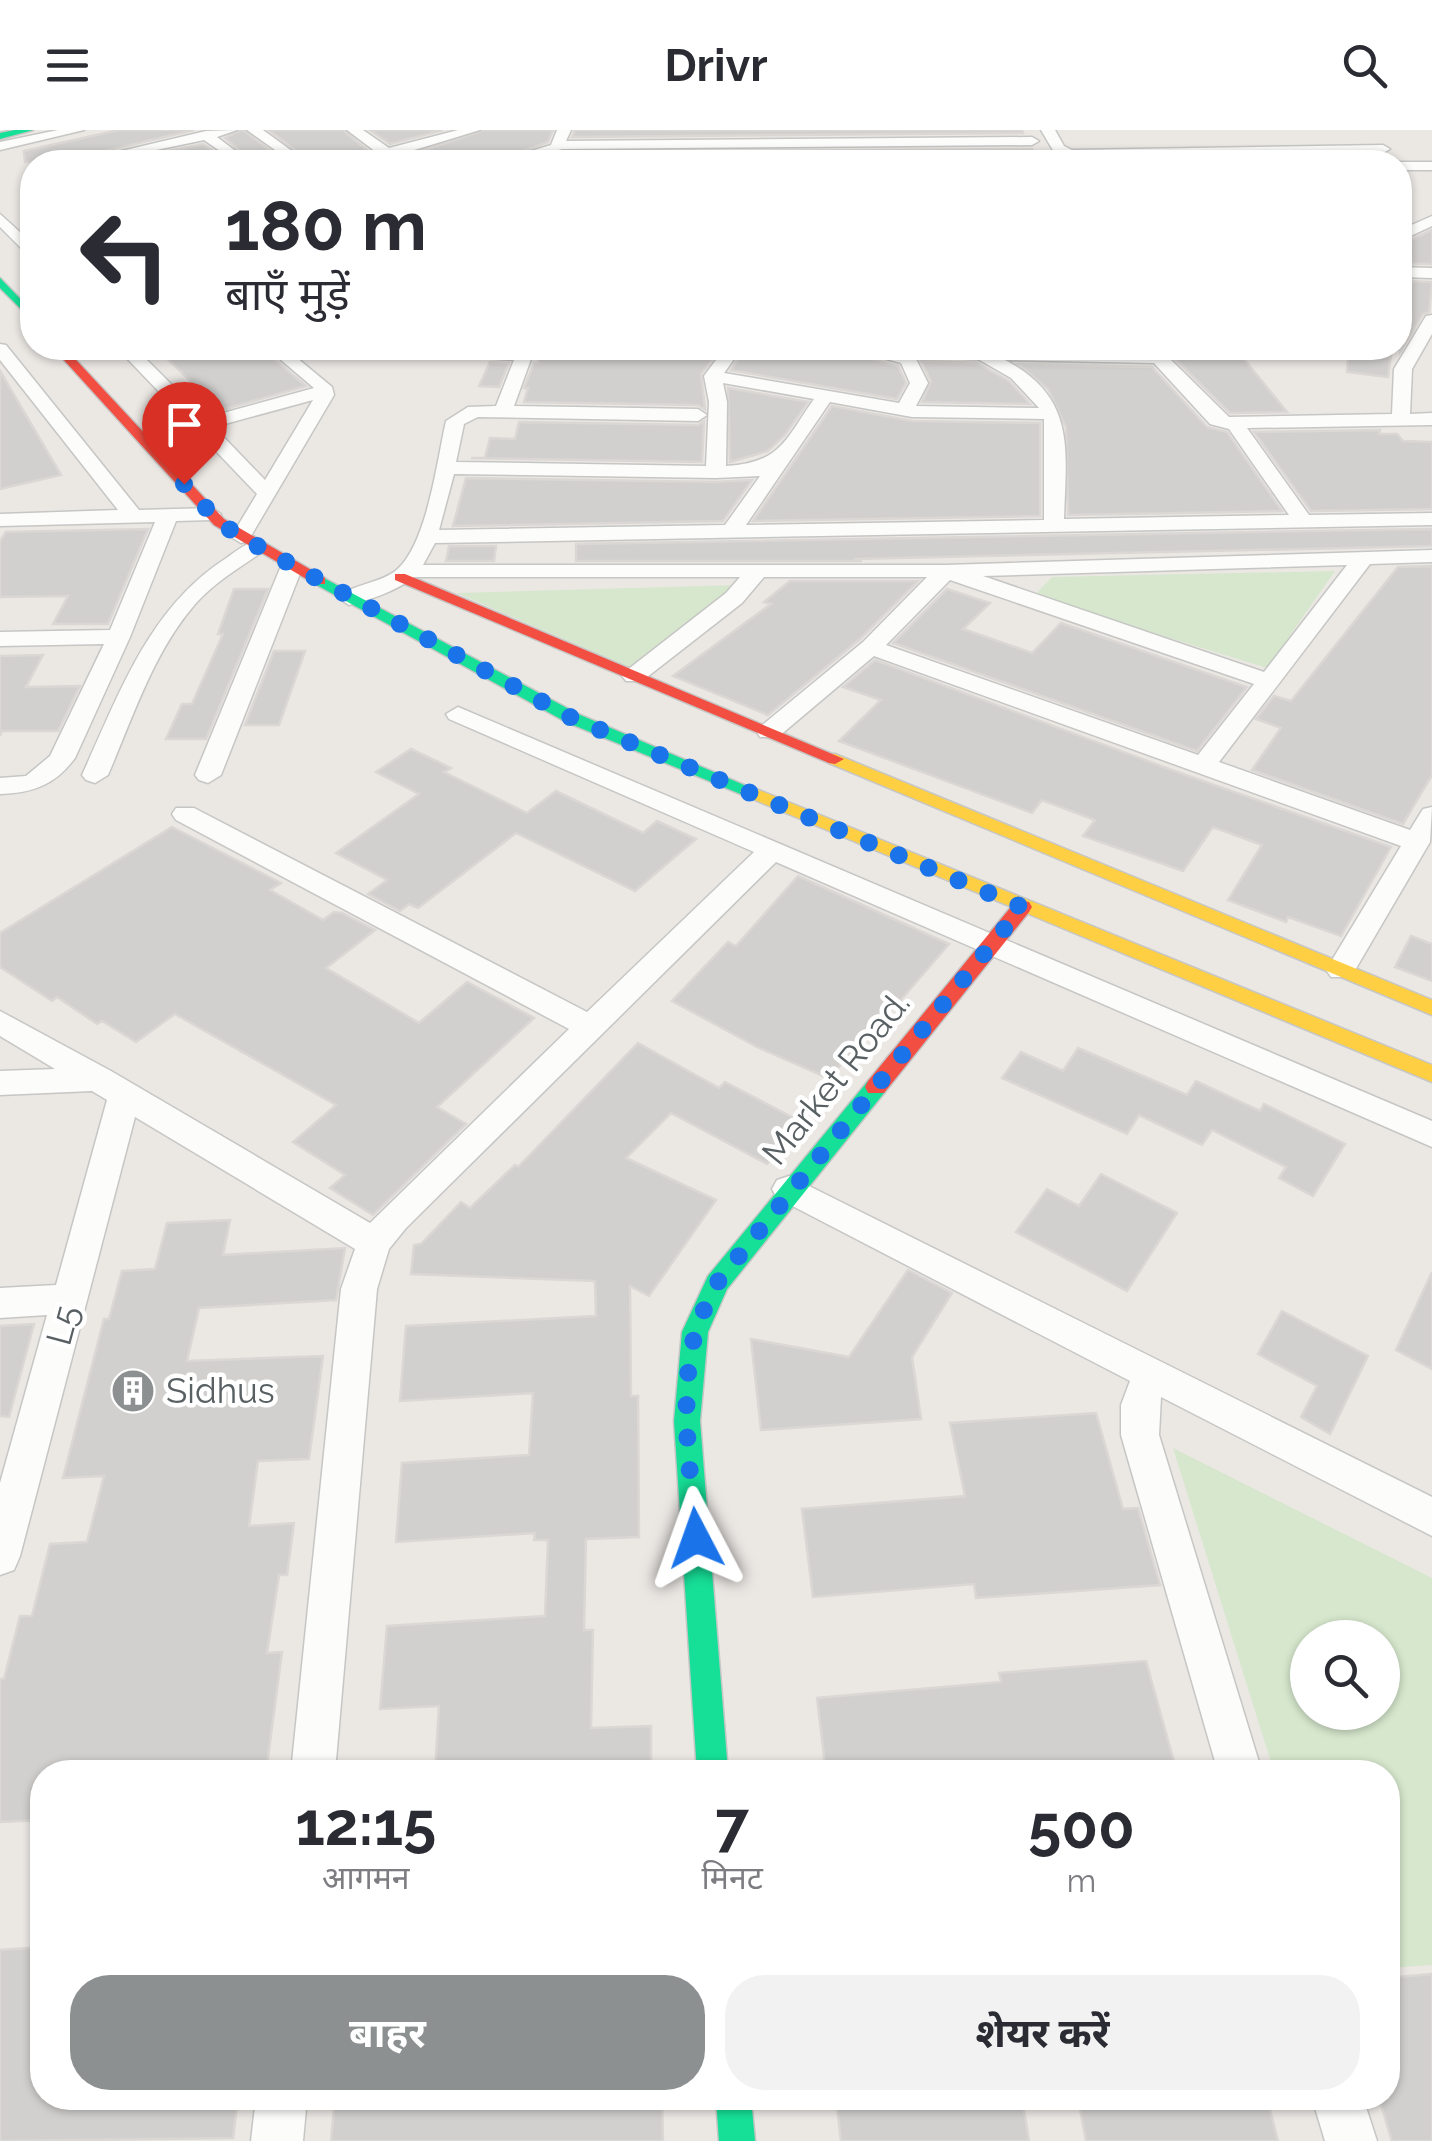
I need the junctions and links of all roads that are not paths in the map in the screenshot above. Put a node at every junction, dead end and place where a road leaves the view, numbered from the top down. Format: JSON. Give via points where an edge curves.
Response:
{"nodes":[{"id":1,"x":28,"y":130,"type":"edge"},
{"id":2,"x":77,"y":130,"type":"edge"},
{"id":3,"x":230,"y":130,"type":"edge"},
{"id":4,"x":254,"y":130,"type":"edge"},
{"id":5,"x":354,"y":130,"type":"edge"},
{"id":6,"x":406,"y":130,"type":"edge"},
{"id":7,"x":473,"y":130,"type":"edge"},
{"id":8,"x":1367,"y":130,"type":"edge"},
{"id":9,"x":453,"y":133,"type":"edge"},
{"id":10,"x":206,"y":135,"type":"junction"},
{"id":11,"x":0,"y":136,"type":"edge"},
{"id":12,"x":1029,"y":136,"type":"edge"},
{"id":13,"x":562,"y":138,"type":"edge"},
{"id":14,"x":427,"y":144,"type":"junction"},
{"id":15,"x":0,"y":146,"type":"edge"},
{"id":16,"x":170,"y":150,"type":"edge"},
{"id":17,"x":227,"y":150,"type":"edge"},
{"id":18,"x":283,"y":150,"type":"edge"},
{"id":19,"x":382,"y":150,"type":"edge"},
{"id":20,"x":404,"y":150,"type":"edge"},
{"id":21,"x":532,"y":150,"type":"edge"},
{"id":22,"x":656,"y":150,"type":"edge"},
{"id":23,"x":742,"y":150,"type":"edge"},
{"id":24,"x":1385,"y":150,"type":"edge"},
{"id":25,"x":0,"y":218,"type":"edge"},
{"id":26,"x":20,"y":239,"type":"edge"},
{"id":27,"x":0,"y":281,"type":"edge"},
{"id":28,"x":20,"y":304,"type":"edge"},
{"id":29,"x":1432,"y":320,"type":"edge"},
{"id":30,"x":0,"y":349,"type":"edge"},
{"id":31,"x":1412,"y":355,"type":"edge"},
{"id":32,"x":71,"y":360,"type":"edge"},
{"id":33,"x":138,"y":360,"type":"edge"},
{"id":34,"x":289,"y":360,"type":"edge"},
{"id":35,"x":523,"y":360,"type":"edge"},
{"id":36,"x":724,"y":360,"type":"edge"},
{"id":37,"x":908,"y":360,"type":"edge"},
{"id":38,"x":988,"y":360,"type":"edge"},
{"id":39,"x":1160,"y":360,"type":"edge"},
{"id":40,"x":1409,"y":360,"type":"edge"},
{"id":41,"x":713,"y":376,"type":"junction"},
{"id":42,"x":325,"y":391,"type":"junction"},
{"id":43,"x":825,"y":396,"type":"junction"},
{"id":44,"x":904,"y":410,"type":"junction"},
{"id":45,"x":503,"y":411,"type":"junction"},
{"id":46,"x":1049,"y":414,"type":"junction"},
{"id":47,"x":698,"y":416,"type":"dead end"},
{"id":48,"x":1432,"y":419,"type":"edge"},
{"id":49,"x":1402,"y":420,"type":"junction"},
{"id":50,"x":1234,"y":423,"type":"junction"},
{"id":51,"x":201,"y":424,"type":"junction"},
{"id":52,"x":784,"y":456,"type":"junction"},
{"id":53,"x":443,"y":468,"type":"junction"},
{"id":54,"x":716,"y":472,"type":"junction"},
{"id":55,"x":268,"y":494,"type":"junction"},
{"id":56,"x":211,"y":514,"type":"junction"},
{"id":57,"x":166,"y":517,"type":"junction"},
{"id":58,"x":135,"y":518,"type":"junction"},
{"id":59,"x":1432,"y":519,"type":"edge"},
{"id":60,"x":0,"y":520,"type":"edge"},
{"id":61,"x":1304,"y":522,"type":"junction"},
{"id":62,"x":1054,"y":525,"type":"junction"},
{"id":63,"x":732,"y":530,"type":"junction"},
{"id":64,"x":426,"y":538,"type":"junction"},
{"id":65,"x":249,"y":542,"type":"junction"},
{"id":66,"x":1432,"y":556,"type":"edge"},
{"id":67,"x":1364,"y":558,"type":"junction"},
{"id":68,"x":292,"y":566,"type":"junction"},
{"id":69,"x":758,"y":571,"type":"junction"},
{"id":70,"x":946,"y":571,"type":"junction"},
{"id":71,"x":404,"y":574,"type":"junction"},
{"id":72,"x":350,"y":598,"type":"junction"},
{"id":73,"x":119,"y":638,"type":"junction"},
{"id":74,"x":0,"y":639,"type":"edge"},
{"id":75,"x":871,"y":647,"type":"junction"},
{"id":76,"x":634,"y":676,"type":"junction"},
{"id":77,"x":1270,"y":682,"type":"junction"},
{"id":78,"x":458,"y":714,"type":"dead end"},
{"id":79,"x":769,"y":732,"type":"junction"},
{"id":80,"x":1204,"y":765,"type":"junction"},
{"id":81,"x":208,"y":774,"type":"dead end"},
{"id":82,"x":95,"y":775,"type":"dead end"},
{"id":83,"x":0,"y":786,"type":"edge"},
{"id":84,"x":185,"y":814,"type":"dead end"},
{"id":85,"x":1432,"y":815,"type":"edge"},
{"id":86,"x":1417,"y":842,"type":"junction"},
{"id":87,"x":772,"y":850,"type":"junction"},
{"id":88,"x":1022,"y":907,"type":"junction"},
{"id":89,"x":990,"y":945,"type":"junction"},
{"id":90,"x":1341,"y":970,"type":"junction"},
{"id":91,"x":1432,"y":1008,"type":"edge"},
{"id":92,"x":0,"y":1022,"type":"edge"},
{"id":93,"x":590,"y":1027,"type":"junction"},
{"id":94,"x":1432,"y":1074,"type":"edge"},
{"id":95,"x":0,"y":1083,"type":"edge"},
{"id":96,"x":112,"y":1086,"type":"junction"},
{"id":97,"x":1432,"y":1135,"type":"edge"},
{"id":98,"x":789,"y":1190,"type":"junction"},
{"id":99,"x":374,"y":1243,"type":"junction"},
{"id":100,"x":70,"y":1298,"type":"junction"},
{"id":101,"x":0,"y":1303,"type":"edge"},
{"id":102,"x":1150,"y":1377,"type":"junction"},
{"id":103,"x":7,"y":1507,"type":"edge"},
{"id":104,"x":1432,"y":1518,"type":"edge"},
{"id":105,"x":0,"y":1556,"type":"edge"},
{"id":106,"x":314,"y":1760,"type":"edge"},
{"id":107,"x":711,"y":1760,"type":"edge"},
{"id":108,"x":1236,"y":1760,"type":"edge"},
{"id":109,"x":281,"y":2110,"type":"edge"},
{"id":110,"x":735,"y":2110,"type":"edge"},
{"id":111,"x":1342,"y":2110,"type":"edge"},
{"id":112,"x":278,"y":2141,"type":"edge"},
{"id":113,"x":737,"y":2141,"type":"edge"},
{"id":114,"x":1351,"y":2141,"type":"edge"}],
"edges":[{"from":1,"to":11,"type":"street"},
{"from":2,"to":15,"type":"street"},
{"from":3,"to":10,"type":"street"},
{"from":4,"to":18,"type":"street"},
{"from":5,"to":19,"type":"street"},
{"from":6,"to":14,"type":"street"},
{"from":7,"to":9,"type":"street"},
{"from":8,"to":24,"type":"street"},
{"from":9,"to":14,"type":"street"},
{"from":10,"to":16,"type":"street"},
{"from":10,"to":17,"type":"street"},
{"from":12,"to":23,"type":"street"},
{"from":13,"to":21,"type":"street"},
{"from":13,"to":22,"type":"street"},
{"from":14,"to":20,"type":"street"},
{"from":25,"to":26,"type":"street"},
{"from":27,"to":28,"type":"street"},
{"from":29,"to":31,"type":"street"},
{"from":30,"to":58,"type":"street"},
{"from":32,"to":56,"type":"street"},
{"from":33,"to":51,"type":"street"},
{"from":34,"to":42,"type":"street"},
{"from":35,"to":45,"type":"street"},
{"from":36,"to":41,"type":"street"},
{"from":37,"to":44,"type":"street","via":[[919,383]]},
{"from":38,"to":46,"type":"street","via":[[1017,372]]},
{"from":39,"to":50,"type":"street","via":[[1217,420]]},
{"from":40,"to":49,"type":"street"},
{"from":41,"to":43,"type":"street"},
{"from":41,"to":54,"type":"street"},
{"from":42,"to":51,"type":"street"},
{"from":42,"to":55,"type":"street"},
{"from":43,"to":44,"type":"street"},
{"from":43,"to":52,"type":"street"},
{"from":44,"to":46,"type":"street"},
{"from":45,"to":47,"type":"street"},
{"from":45,"to":53,"type":"street","via":[[461,416]]},
{"from":46,"to":62,"type":"street"},
{"from":48,"to":49,"type":"street"},
{"from":49,"to":50,"type":"street"},
{"from":50,"to":61,"type":"street"},
{"from":51,"to":55,"type":"street"},
{"from":52,"to":54,"type":"street","via":[[762,470]]},
{"from":52,"to":63,"type":"street"},
{"from":53,"to":54,"type":"street"},
{"from":53,"to":64,"type":"street"},
{"from":55,"to":65,"type":"street"},
{"from":56,"to":57,"type":"street"},
{"from":56,"to":65,"type":"street"},
{"from":57,"to":58,"type":"street"},
{"from":57,"to":73,"type":"street"},
{"from":58,"to":60,"type":"street"},
{"from":59,"to":61,"type":"street"},
{"from":61,"to":62,"type":"street"},
{"from":62,"to":63,"type":"street"},
{"from":63,"to":64,"type":"street"},
{"from":64,"to":71,"type":"street"},
{"from":65,"to":68,"type":"street"},
{"from":65,"to":82,"type":"street","via":[[178,612]]},
{"from":66,"to":67,"type":"street"},
{"from":67,"to":70,"type":"street"},
{"from":67,"to":77,"type":"street"},
{"from":68,"to":72,"type":"street"},
{"from":68,"to":81,"type":"street"},
{"from":69,"to":70,"type":"street"},
{"from":69,"to":71,"type":"street"},
{"from":69,"to":76,"type":"street","via":[[734,598]]},
{"from":70,"to":75,"type":"street"},
{"from":70,"to":77,"type":"street"},
{"from":71,"to":72,"type":"street"},
{"from":71,"to":76,"type":"street"},
{"from":72,"to":88,"type":"street","via":[[572,718]]},
{"from":73,"to":74,"type":"street"},
{"from":73,"to":83,"type":"street","via":[[50,774],[37,783]]},
{"from":75,"to":79,"type":"street"},
{"from":75,"to":80,"type":"street"},
{"from":76,"to":79,"type":"street"},
{"from":77,"to":80,"type":"street"},
{"from":78,"to":87,"type":"street"},
{"from":79,"to":90,"type":"street"},
{"from":80,"to":86,"type":"street"},
{"from":84,"to":93,"type":"street"},
{"from":85,"to":86,"type":"street"},
{"from":86,"to":90,"type":"street"},
{"from":87,"to":89,"type":"street"},
{"from":87,"to":93,"type":"street"},
{"from":88,"to":89,"type":"street","name":"Market Road."},
{"from":88,"to":94,"type":"street"},
{"from":89,"to":97,"type":"street"},
{"from":89,"to":98,"type":"street","name":"Market Road."},
{"from":90,"to":91,"type":"street"},
{"from":92,"to":96,"type":"street"},
{"from":93,"to":99,"type":"street"},
{"from":95,"to":96,"type":"street"},
{"from":96,"to":99,"type":"street"},
{"from":96,"to":100,"type":"street","name":"L5"},
{"from":98,"to":102,"type":"street"},
{"from":98,"to":107,"type":"street","name":"Market Road.","via":[[717,1283],[695,1332],[688,1421]]},
{"from":99,"to":106,"type":"street","via":[[359,1290]]},
{"from":100,"to":101,"type":"street"},
{"from":100,"to":103,"type":"street","name":"L5"},
{"from":102,"to":104,"type":"street"},
{"from":102,"to":108,"type":"street","via":[[1140,1405],[1140,1435]]},
{"from":103,"to":105,"type":"street","name":"L5"},
{"from":109,"to":112,"type":"street"},
{"from":110,"to":113,"type":"street"},
{"from":111,"to":114,"type":"street"}]}
